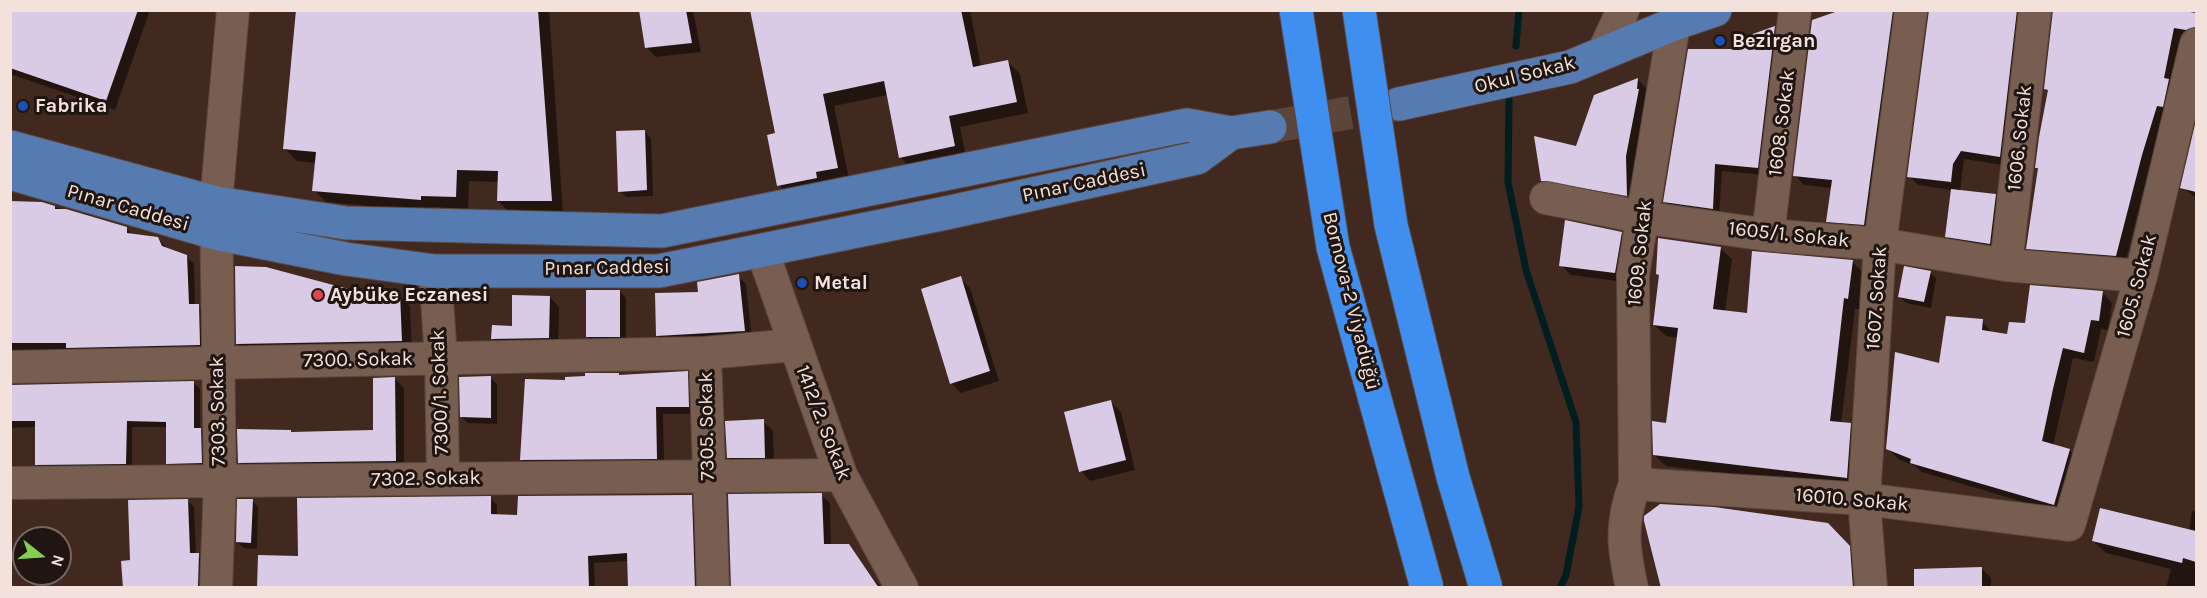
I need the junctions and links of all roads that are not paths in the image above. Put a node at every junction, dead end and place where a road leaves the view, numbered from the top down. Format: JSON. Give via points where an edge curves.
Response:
{"nodes":[{"id":1,"x":233,"y":10,"type":"edge"},
{"id":2,"x":1296,"y":10,"type":"edge"},
{"id":3,"x":1359,"y":10,"type":"edge"},
{"id":4,"x":1623,"y":10,"type":"edge"},
{"id":5,"x":1715,"y":10,"type":"edge"},
{"id":6,"x":1795,"y":10,"type":"edge"},
{"id":7,"x":1911,"y":10,"type":"edge"},
{"id":8,"x":2035,"y":10,"type":"edge"},
{"id":9,"x":1674,"y":24,"type":"junction"},
{"id":10,"x":2196,"y":45,"type":"edge"},
{"id":11,"x":1603,"y":53,"type":"junction"},
{"id":12,"x":1399,"y":104,"type":"tunnel mouth"},
{"id":13,"x":1270,"y":127,"type":"tunnel mouth"},
{"id":14,"x":1231,"y":133,"type":"junction"},
{"id":15,"x":10,"y":147,"type":"edge"},
{"id":16,"x":10,"y":173,"type":"edge"},
{"id":17,"x":1546,"y":198,"type":"dead end"},
{"id":18,"x":1641,"y":217,"type":"junction"},
{"id":19,"x":215,"y":218,"type":"junction"},
{"id":20,"x":1768,"y":235,"type":"junction"},
{"id":21,"x":1880,"y":244,"type":"junction"},
{"id":22,"x":762,"y":250,"type":"junction"},
{"id":23,"x":2006,"y":265,"type":"junction"},
{"id":24,"x":435,"y":271,"type":"junction"},
{"id":25,"x":2141,"y":276,"type":"junction"},
{"id":26,"x":794,"y":345,"type":"junction"},
{"id":27,"x":705,"y":353,"type":"junction"},
{"id":28,"x":441,"y":358,"type":"junction"},
{"id":29,"x":217,"y":363,"type":"junction"},
{"id":30,"x":10,"y":367,"type":"edge"},
{"id":31,"x":841,"y":475,"type":"junction"},
{"id":32,"x":707,"y":477,"type":"junction"},
{"id":33,"x":443,"y":478,"type":"junction"},
{"id":34,"x":10,"y":483,"type":"edge"},
{"id":35,"x":220,"y":483,"type":"junction"},
{"id":36,"x":1635,"y":484,"type":"junction"},
{"id":37,"x":1864,"y":500,"type":"junction"},
{"id":38,"x":2069,"y":525,"type":"joint"},
{"id":39,"x":216,"y":588,"type":"edge"},
{"id":40,"x":713,"y":588,"type":"edge"},
{"id":41,"x":902,"y":588,"type":"edge"},
{"id":42,"x":1426,"y":588,"type":"edge"},
{"id":43,"x":1486,"y":588,"type":"edge"},
{"id":44,"x":1632,"y":588,"type":"edge"},
{"id":45,"x":1871,"y":588,"type":"edge"}],
"edges":[{"from":1,"to":19,"type":"street","name":"7303. Sokak"},
{"from":2,"to":42,"type":"highway","name":"Bornova-2 Viyadüğü","bridge":true,"via":[[1333,247]]},
{"from":3,"to":43,"type":"highway","bridge":true,"via":[[1391,225],[1453,477]]},
{"from":4,"to":11,"type":"street"},
{"from":5,"to":9,"type":"main road","name":"Okul Sokak"},
{"from":6,"to":20,"type":"street","name":"1608. Sokak"},
{"from":7,"to":21,"type":"street","name":"1607. Sokak"},
{"from":8,"to":23,"type":"street","name":"1606. Sokak"},
{"from":9,"to":11,"type":"main road","name":"Okul Sokak"},
{"from":9,"to":18,"type":"street","name":"1609. Sokak"},
{"from":10,"to":25,"type":"street","name":"1605. Sokak"},
{"from":11,"to":12,"type":"main road","name":"Okul Sokak","via":[[1570,67]]},
{"from":13,"to":14,"type":"main road","name":"Pınar Caddesi"},
{"from":14,"to":19,"type":"main road","name":"Pınar Caddesi","via":[[1187,125],[662,231]]},
{"from":14,"to":22,"type":"main road","name":"Pınar Caddesi","via":[[1197,158]]},
{"from":15,"to":19,"type":"main road","name":"Pınar Caddesi"},
{"from":16,"to":19,"type":"main road","name":"Pınar Caddesi"},
{"from":17,"to":18,"type":"street","name":"1605/1. Sokak"},
{"from":18,"to":20,"type":"street","name":"1605/1. Sokak"},
{"from":18,"to":36,"type":"street","name":"1609. Sokak","via":[[1634,275]]},
{"from":19,"to":24,"type":"main road","name":"Pınar Caddesi","via":[[346,259]]},
{"from":19,"to":29,"type":"street","name":"7303. Sokak"},
{"from":20,"to":21,"type":"street","name":"1605/1. Sokak"},
{"from":21,"to":23,"type":"street","name":"1605/1. Sokak"},
{"from":21,"to":37,"type":"street","name":"1607. Sokak"},
{"from":22,"to":24,"type":"main road","name":"Pınar Caddesi","via":[[659,271]]},
{"from":22,"to":26,"type":"street","name":"1412/2. Sokak"},
{"from":23,"to":25,"type":"street","name":"1605/1. Sokak"},
{"from":24,"to":28,"type":"street","name":"7300/1. Sokak"},
{"from":25,"to":38,"type":"street","name":"1605. Sokak"},
{"from":26,"to":27,"type":"street","name":"7305. Sokak"},
{"from":26,"to":31,"type":"street","name":"1412/2. Sokak"},
{"from":27,"to":28,"type":"street","name":"7300. Sokak"},
{"from":27,"to":32,"type":"street","name":"7305. Sokak"},
{"from":28,"to":29,"type":"street","name":"7300. Sokak"},
{"from":28,"to":33,"type":"street","name":"7300/1. Sokak"},
{"from":29,"to":30,"type":"street","name":"7300. Sokak"},
{"from":29,"to":35,"type":"street","name":"7303. Sokak"},
{"from":31,"to":32,"type":"street","name":"7302. Sokak"},
{"from":31,"to":41,"type":"street","name":"1412/2. Sokak"},
{"from":32,"to":33,"type":"street","name":"7302. Sokak"},
{"from":32,"to":40,"type":"street","name":"7305. Sokak"},
{"from":33,"to":35,"type":"street","name":"7302. Sokak"},
{"from":34,"to":35,"type":"street","name":"7302. Sokak"},
{"from":35,"to":39,"type":"street","name":"7303. Sokak"},
{"from":36,"to":37,"type":"street","name":"16010. Sokak"},
{"from":36,"to":44,"type":"street","name":"1609. Sokak","via":[[1623,535]]},
{"from":37,"to":38,"type":"street","name":"16010. Sokak"},
{"from":37,"to":45,"type":"street","name":"1607. Sokak"}]}
